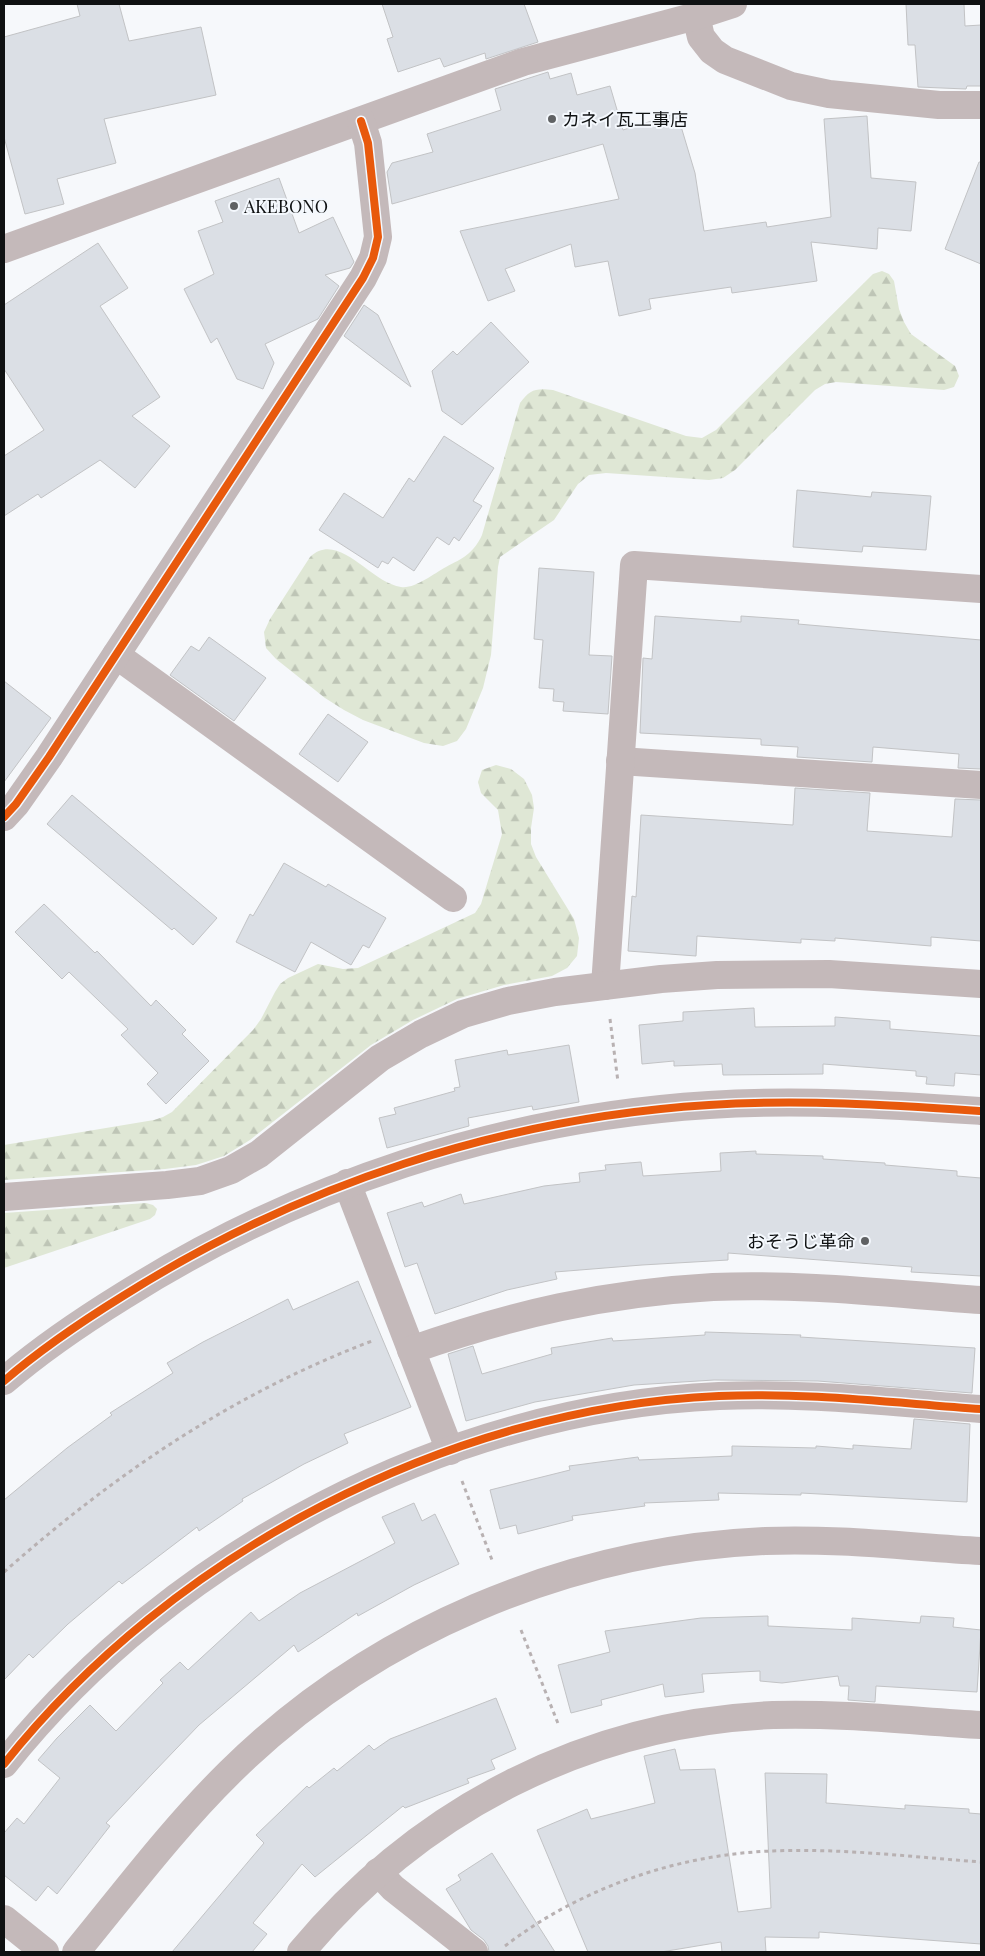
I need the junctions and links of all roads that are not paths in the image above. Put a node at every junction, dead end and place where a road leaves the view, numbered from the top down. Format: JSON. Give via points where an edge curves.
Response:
{"nodes":[{"id":1,"x":733,"y":4,"type":"edge"},
{"id":2,"x":696,"y":16,"type":"junction"},
{"id":3,"x":981,"y":105,"type":"edge"},
{"id":4,"x":361,"y":121,"type":"junction"},
{"id":5,"x":4,"y":249,"type":"edge"},
{"id":6,"x":981,"y":589,"type":"edge"},
{"id":7,"x":116,"y":654,"type":"junction"},
{"id":8,"x":620,"y":760,"type":"junction"},
{"id":9,"x":981,"y":785,"type":"edge"},
{"id":10,"x":4,"y":817,"type":"edge"},
{"id":11,"x":453,"y":898,"type":"dead end"},
{"id":12,"x":981,"y":984,"type":"edge"},
{"id":13,"x":605,"y":986,"type":"junction"},
{"id":14,"x":981,"y":1111,"type":"edge"},
{"id":15,"x":347,"y":1183,"type":"junction"},
{"id":16,"x":4,"y":1197,"type":"edge"},
{"id":17,"x":981,"y":1300,"type":"edge"},
{"id":18,"x":411,"y":1350,"type":"junction"},
{"id":19,"x":4,"y":1381,"type":"edge"},
{"id":20,"x":981,"y":1409,"type":"edge"},
{"id":21,"x":450,"y":1451,"type":"junction"},
{"id":22,"x":981,"y":1551,"type":"edge"},
{"id":23,"x":981,"y":1726,"type":"edge"},
{"id":24,"x":4,"y":1764,"type":"edge"},
{"id":25,"x":378,"y":1872,"type":"junction"},
{"id":26,"x":4,"y":1919,"type":"edge"},
{"id":27,"x":45,"y":1952,"type":"edge"},
{"id":28,"x":76,"y":1952,"type":"edge"},
{"id":29,"x":302,"y":1952,"type":"edge"},
{"id":30,"x":474,"y":1952,"type":"edge"}],
"edges":[{"from":1,"to":2,"type":"street"},
{"from":2,"to":3,"type":"street","via":[[701,37],[725,60],[791,86],[828,94],[930,104]]},
{"from":2,"to":4,"type":"street","via":[[523,62]]},
{"from":4,"to":5,"type":"street"},
{"from":4,"to":7,"type":"street","via":[[368,142],[378,237],[373,258]]},
{"from":6,"to":8,"type":"street","via":[[634,565]]},
{"from":7,"to":10,"type":"street","via":[[39,773]]},
{"from":7,"to":11,"type":"street"},
{"from":8,"to":9,"type":"street"},
{"from":8,"to":13,"type":"street"},
{"from":12,"to":13,"type":"street","via":[[773,973],[661,979]]},
{"from":13,"to":16,"type":"street","via":[[508,1001],[463,1014],[421,1034],[380,1058],[259,1154],[231,1170],[200,1181]]},
{"from":14,"to":15,"type":"street","via":[[878,1104],[764,1103],[622,1114],[484,1140]]},
{"from":15,"to":18,"type":"street"},
{"from":15,"to":19,"type":"street","via":[[188,1257],[49,1344]]},
{"from":17,"to":18,"type":"street","via":[[777,1287],[653,1291],[530,1313],[470,1329]]},
{"from":18,"to":21,"type":"street"},
{"from":20,"to":21,"type":"street","via":[[775,1396],[664,1400],[555,1418]]},
{"from":21,"to":24,"type":"street","via":[[353,1491],[260,1540],[216,1569],[132,1632],[56,1705]]},
{"from":22,"to":28,"type":"street","via":[[817,1541],[717,1545],[619,1560],[533,1585],[477,1606],[432,1627],[346,1677],[268,1736],[196,1806]]},
{"from":23,"to":25,"type":"street","via":[[812,1715],[734,1718],[658,1730],[571,1756],[511,1783],[443,1822]]},
{"from":25,"to":29,"type":"street","via":[[327,1921]]},
{"from":25,"to":30,"type":"street","via":[[392,1888]]},
{"from":26,"to":27,"type":"street"}]}
